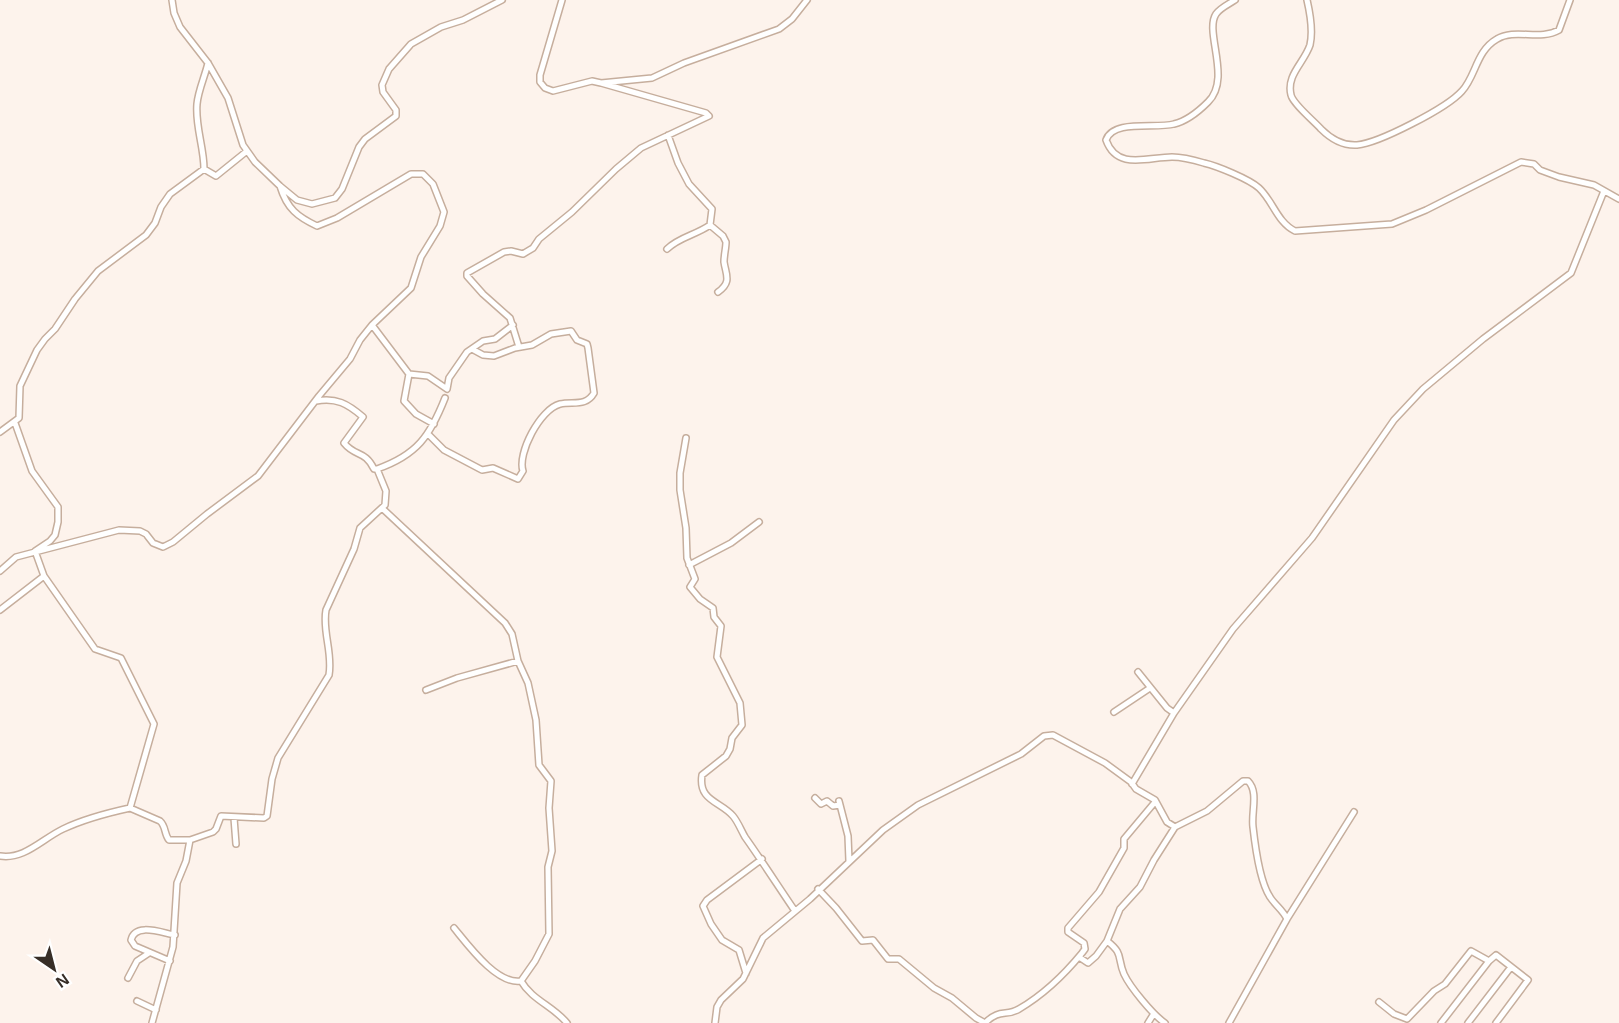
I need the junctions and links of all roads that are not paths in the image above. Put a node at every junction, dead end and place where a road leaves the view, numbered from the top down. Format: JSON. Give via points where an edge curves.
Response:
{"nodes":[{"id":1,"x":172,"y":0,"type":"edge"},
{"id":2,"x":502,"y":0,"type":"edge"},
{"id":3,"x":562,"y":0,"type":"edge"},
{"id":4,"x":807,"y":0,"type":"edge"},
{"id":5,"x":1235,"y":0,"type":"edge"},
{"id":6,"x":1307,"y":0,"type":"edge"},
{"id":7,"x":1570,"y":0,"type":"edge"},
{"id":8,"x":208,"y":63,"type":"junction"},
{"id":9,"x":601,"y":83,"type":"junction"},
{"id":10,"x":668,"y":135,"type":"junction"},
{"id":11,"x":247,"y":151,"type":"junction"},
{"id":12,"x":204,"y":169,"type":"junction"},
{"id":13,"x":280,"y":186,"type":"junction"},
{"id":14,"x":1604,"y":191,"type":"junction"},
{"id":15,"x":1619,"y":199,"type":"edge"},
{"id":16,"x":710,"y":225,"type":"junction"},
{"id":17,"x":667,"y":249,"type":"dead end"},
{"id":18,"x":718,"y":292,"type":"dead end"},
{"id":19,"x":372,"y":325,"type":"junction"},
{"id":20,"x":513,"y":325,"type":"junction"},
{"id":21,"x":519,"y":347,"type":"junction"},
{"id":22,"x":472,"y":349,"type":"junction"},
{"id":23,"x":409,"y":374,"type":"junction"},
{"id":24,"x":445,"y":398,"type":"dead end"},
{"id":25,"x":316,"y":401,"type":"junction"},
{"id":26,"x":15,"y":423,"type":"junction"},
{"id":27,"x":434,"y":424,"type":"junction"},
{"id":28,"x":0,"y":432,"type":"edge"},
{"id":29,"x":428,"y":434,"type":"junction"},
{"id":30,"x":686,"y":438,"type":"dead end"},
{"id":31,"x":377,"y":469,"type":"junction"},
{"id":32,"x":383,"y":509,"type":"junction"},
{"id":33,"x":759,"y":522,"type":"dead end"},
{"id":34,"x":35,"y":551,"type":"junction"},
{"id":35,"x":689,"y":565,"type":"junction"},
{"id":36,"x":0,"y":571,"type":"edge"},
{"id":37,"x":44,"y":576,"type":"junction"},
{"id":38,"x":0,"y":610,"type":"edge"},
{"id":39,"x":518,"y":661,"type":"junction"},
{"id":40,"x":1138,"y":672,"type":"dead end"},
{"id":41,"x":1150,"y":688,"type":"junction"},
{"id":42,"x":426,"y":690,"type":"dead end"},
{"id":43,"x":1114,"y":712,"type":"dead end"},
{"id":44,"x":1174,"y":713,"type":"junction"},
{"id":45,"x":1132,"y":784,"type":"junction"},
{"id":46,"x":815,"y":798,"type":"dead end"},
{"id":47,"x":1155,"y":801,"type":"junction"},
{"id":48,"x":130,"y":808,"type":"junction"},
{"id":49,"x":1354,"y":812,"type":"dead end"},
{"id":50,"x":234,"y":818,"type":"junction"},
{"id":51,"x":1176,"y":827,"type":"junction"},
{"id":52,"x":190,"y":840,"type":"junction"},
{"id":53,"x":236,"y":844,"type":"dead end"},
{"id":54,"x":0,"y":856,"type":"edge"},
{"id":55,"x":762,"y":859,"type":"junction"},
{"id":56,"x":849,"y":861,"type":"junction"},
{"id":57,"x":818,"y":890,"type":"junction"},
{"id":58,"x":795,"y":911,"type":"junction"},
{"id":59,"x":1287,"y":919,"type":"junction"},
{"id":60,"x":454,"y":928,"type":"dead end"},
{"id":61,"x":175,"y":935,"type":"junction"},
{"id":62,"x":1107,"y":941,"type":"junction"},
{"id":63,"x":149,"y":953,"type":"junction"},
{"id":64,"x":1079,"y":957,"type":"junction"},
{"id":65,"x":170,"y":961,"type":"junction"},
{"id":66,"x":1489,"y":961,"type":"junction"},
{"id":67,"x":1511,"y":967,"type":"junction"},
{"id":68,"x":746,"y":973,"type":"junction"},
{"id":69,"x":128,"y":978,"type":"dead end"},
{"id":70,"x":521,"y":981,"type":"junction"},
{"id":71,"x":137,"y":1002,"type":"dead end"},
{"id":72,"x":1379,"y":1002,"type":"dead end"},
{"id":73,"x":156,"y":1010,"type":"junction"},
{"id":74,"x":1153,"y":1015,"type":"junction"},
{"id":75,"x":152,"y":1023,"type":"edge"},
{"id":76,"x":567,"y":1023,"type":"edge"},
{"id":77,"x":715,"y":1023,"type":"edge"},
{"id":78,"x":1148,"y":1023,"type":"edge"},
{"id":79,"x":1165,"y":1023,"type":"edge"},
{"id":80,"x":1229,"y":1023,"type":"edge"},
{"id":81,"x":1441,"y":1023,"type":"edge"},
{"id":82,"x":1468,"y":1023,"type":"edge"},
{"id":83,"x":1496,"y":1023,"type":"edge"}],
"edges":[{"from":1,"to":8,"type":"street","via":[[180,27]]},
{"from":2,"to":13,"type":"street","via":[[424,36],[411,44],[389,69],[383,92],[396,116],[359,147],[335,198],[312,204],[297,200]]},
{"from":3,"to":9,"type":"street","via":[[540,69],[540,82],[553,91],[592,81]]},
{"from":4,"to":9,"type":"street","via":[[779,29],[652,78]]},
{"from":5,"to":14,"type":"street","via":[[1217,12],[1213,21],[1218,80],[1211,100],[1177,123],[1115,129],[1106,141],[1114,154],[1137,161],[1173,157],[1216,166],[1258,188],[1295,231],[1392,224],[1521,162]]},
{"from":6,"to":7,"type":"street","via":[[1310,45],[1290,81],[1291,97],[1332,140],[1355,145],[1380,140],[1462,91],[1483,51],[1498,38],[1559,30]]},
{"from":8,"to":11,"type":"street","via":[[228,98],[239,138]]},
{"from":8,"to":12,"type":"street","via":[[197,104]]},
{"from":9,"to":10,"type":"street","via":[[709,116]]},
{"from":10,"to":16,"type":"street","via":[[689,184],[712,208]]},
{"from":10,"to":20,"type":"street","via":[[647,144],[616,169],[529,251],[504,252],[467,273]]},
{"from":11,"to":12,"type":"street","via":[[216,176]]},
{"from":11,"to":13,"type":"street"},
{"from":12,"to":26,"type":"street","via":[[170,194],[146,235],[98,271],[37,350],[20,386],[19,418]]},
{"from":13,"to":19,"type":"street","via":[[298,217],[317,226],[411,174],[423,174],[433,184],[444,212],[440,226],[421,257],[411,288]]},
{"from":14,"to":15,"type":"street"},
{"from":14,"to":44,"type":"street","via":[[1571,273],[1483,339],[1394,420],[1312,538],[1233,629]]},
{"from":16,"to":17,"type":"street"},
{"from":16,"to":18,"type":"street","via":[[726,242],[728,281]]},
{"from":19,"to":23,"type":"street"},
{"from":19,"to":25,"type":"street"},
{"from":20,"to":21,"type":"street"},
{"from":20,"to":22,"type":"street"},
{"from":21,"to":22,"type":"street","via":[[494,356]]},
{"from":21,"to":29,"type":"street","via":[[557,332],[572,332],[588,348],[595,390],[588,400],[557,405],[537,423],[518,479],[493,468],[482,470],[444,450]]},
{"from":22,"to":23,"type":"street","via":[[449,378],[447,389],[428,376]]},
{"from":23,"to":27,"type":"street","via":[[404,401],[416,414]]},
{"from":24,"to":27,"type":"street"},
{"from":25,"to":31,"type":"street","via":[[344,402],[363,417],[344,443],[369,458],[374,470]]},
{"from":25,"to":34,"type":"street","via":[[258,476],[168,545],[153,543],[140,531],[119,530]]},
{"from":26,"to":28,"type":"street"},
{"from":26,"to":34,"type":"street","via":[[32,471],[58,507],[55,535]]},
{"from":27,"to":29,"type":"street"},
{"from":29,"to":31,"type":"street","via":[[407,456]]},
{"from":30,"to":35,"type":"street","via":[[679,480]]},
{"from":31,"to":32,"type":"street","via":[[386,491]]},
{"from":32,"to":39,"type":"street","via":[[505,623]]},
{"from":32,"to":50,"type":"street","via":[[360,528],[326,610],[329,675],[278,758],[267,816]]},
{"from":33,"to":35,"type":"street","via":[[731,543]]},
{"from":34,"to":36,"type":"street","via":[[16,556]]},
{"from":34,"to":37,"type":"street"},
{"from":35,"to":55,"type":"street","via":[[695,579],[690,587],[713,608],[721,626],[717,657],[740,703],[742,725],[726,756],[702,775],[701,787],[712,802],[734,818]]},
{"from":37,"to":38,"type":"street"},
{"from":37,"to":48,"type":"street","via":[[95,649],[121,658],[154,724]]},
{"from":39,"to":42,"type":"street"},
{"from":39,"to":70,"type":"street","via":[[528,683],[534,713],[538,762],[551,781],[552,849],[548,867],[549,934]]},
{"from":40,"to":41,"type":"street"},
{"from":41,"to":43,"type":"street"},
{"from":41,"to":44,"type":"street"},
{"from":44,"to":45,"type":"street"},
{"from":45,"to":47,"type":"street"},
{"from":45,"to":56,"type":"street","via":[[1075,746],[1053,735],[1044,736],[1021,754],[918,805]]},
{"from":46,"to":56,"type":"street","via":[[821,804],[840,803]]},
{"from":47,"to":51,"type":"street","via":[[1167,822]]},
{"from":47,"to":64,"type":"street","via":[[1124,839],[1124,848],[1098,892],[1068,928],[1084,943]]},
{"from":48,"to":52,"type":"street","via":[[160,821],[169,840]]},
{"from":48,"to":54,"type":"street","via":[[63,829],[24,853]]},
{"from":49,"to":59,"type":"street"},
{"from":50,"to":52,"type":"street","via":[[220,817],[213,832]]},
{"from":50,"to":53,"type":"street"},
{"from":51,"to":59,"type":"street","via":[[1207,810],[1239,783],[1248,781],[1254,792],[1256,853],[1269,896]]},
{"from":51,"to":62,"type":"street","via":[[1140,886],[1120,909]]},
{"from":52,"to":61,"type":"street","via":[[177,884]]},
{"from":55,"to":58,"type":"street"},
{"from":55,"to":68,"type":"street","via":[[703,906],[722,940],[739,950]]},
{"from":56,"to":57,"type":"street"},
{"from":57,"to":58,"type":"street"},
{"from":57,"to":64,"type":"street","via":[[862,941],[873,940],[888,960],[899,959],[984,1023],[995,1014],[1026,1005],[1057,981]]},
{"from":58,"to":68,"type":"street","via":[[763,938]]},
{"from":59,"to":80,"type":"street"},
{"from":60,"to":70,"type":"street","via":[[499,974],[512,982]]},
{"from":61,"to":63,"type":"street","via":[[141,930],[133,933],[132,943]]},
{"from":61,"to":65,"type":"street"},
{"from":62,"to":64,"type":"street","via":[[1090,962]]},
{"from":62,"to":74,"type":"street","via":[[1118,950],[1125,976]]},
{"from":63,"to":65,"type":"street"},
{"from":63,"to":69,"type":"street","via":[[137,961]]},
{"from":65,"to":73,"type":"street"},
{"from":66,"to":67,"type":"street","via":[[1496,955]]},
{"from":66,"to":72,"type":"street","via":[[1470,951],[1445,984],[1407,1019]]},
{"from":66,"to":81,"type":"street"},
{"from":67,"to":82,"type":"street"},
{"from":67,"to":83,"type":"street","via":[[1528,980]]},
{"from":68,"to":77,"type":"street","via":[[721,1000]]},
{"from":70,"to":76,"type":"street","via":[[527,992]]},
{"from":71,"to":73,"type":"street"},
{"from":73,"to":75,"type":"street"},
{"from":74,"to":78,"type":"street"},
{"from":74,"to":79,"type":"street"}]}
